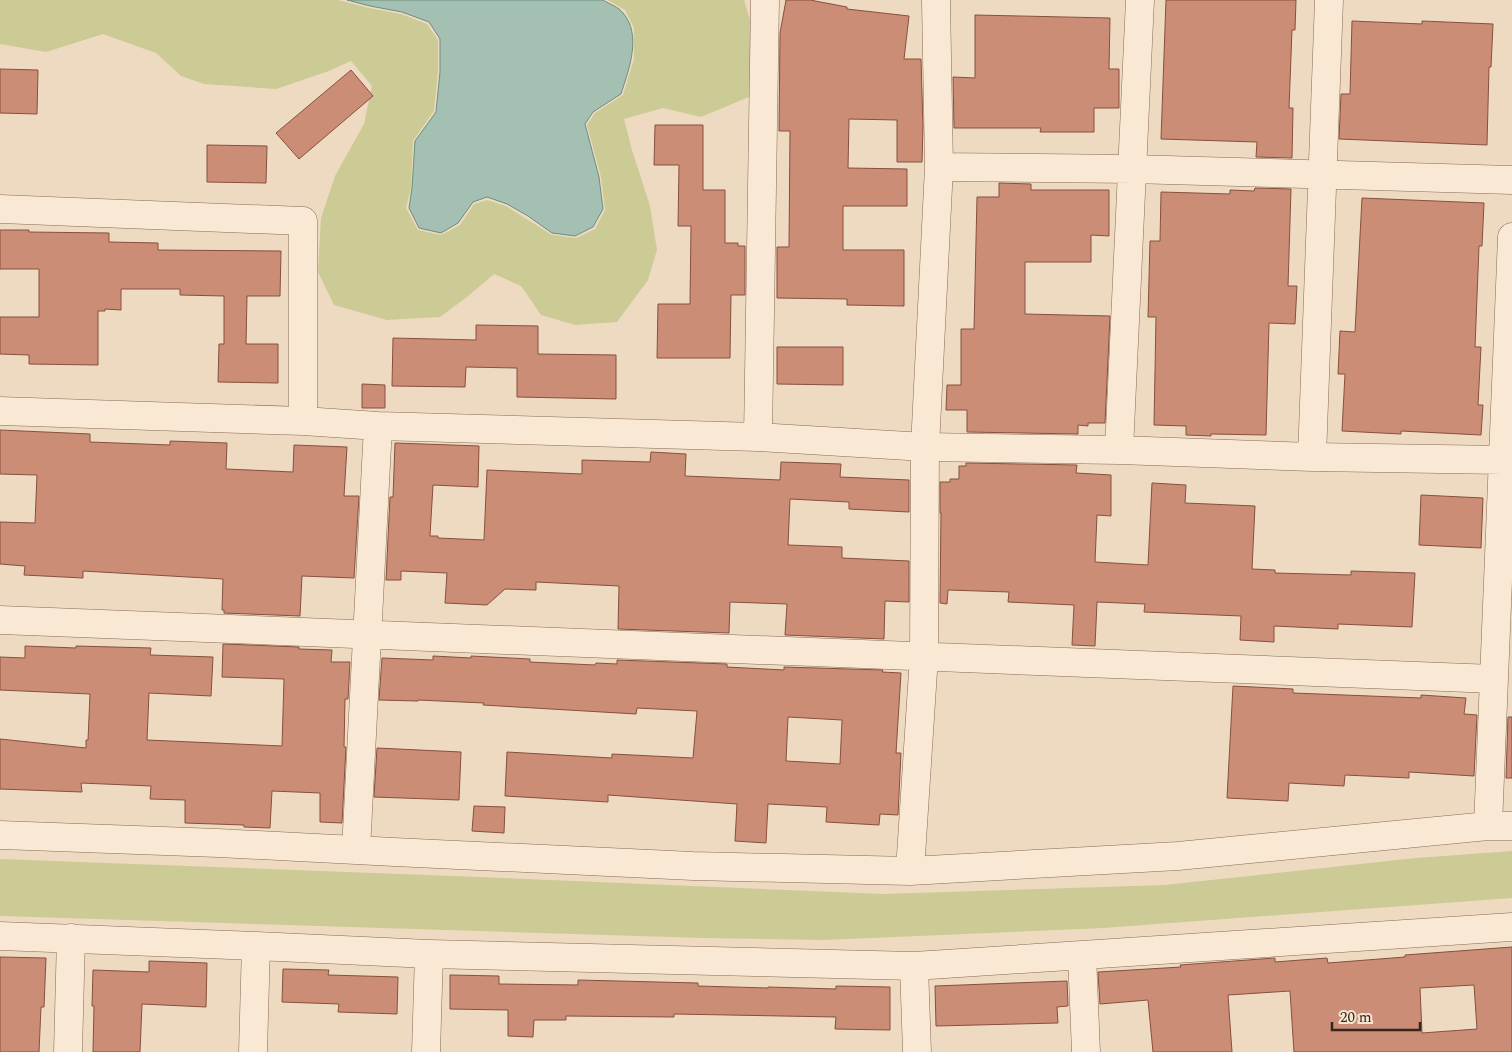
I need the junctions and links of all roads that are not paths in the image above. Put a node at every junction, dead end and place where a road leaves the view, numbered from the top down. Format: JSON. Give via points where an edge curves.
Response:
{"nodes":[{"id":1,"x":765,"y":0,"type":"edge"},
{"id":2,"x":936,"y":0,"type":"edge"},
{"id":3,"x":1140,"y":0,"type":"edge"},
{"id":4,"x":1329,"y":0,"type":"edge"},
{"id":5,"x":939,"y":167,"type":"junction"},
{"id":6,"x":1132,"y":169,"type":"junction"},
{"id":7,"x":1323,"y":175,"type":"junction"},
{"id":8,"x":1512,"y":180,"type":"edge"},
{"id":9,"x":0,"y":209,"type":"edge"},
{"id":10,"x":1512,"y":238,"type":"edge"},
{"id":11,"x":0,"y":412,"type":"edge"},
{"id":12,"x":303,"y":421,"type":"junction"},
{"id":13,"x":378,"y":426,"type":"junction"},
{"id":14,"x":758,"y":437,"type":"junction"},
{"id":15,"x":925,"y":446,"type":"junction"},
{"id":16,"x":1119,"y":450,"type":"junction"},
{"id":17,"x":1312,"y":457,"type":"junction"},
{"id":18,"x":1503,"y":460,"type":"junction"},
{"id":19,"x":0,"y":620,"type":"edge"},
{"id":20,"x":367,"y":635,"type":"junction"},
{"id":21,"x":924,"y":656,"type":"junction"},
{"id":22,"x":1494,"y":679,"type":"junction"},
{"id":23,"x":1500,"y":826,"type":"edge"},
{"id":24,"x":0,"y":835,"type":"edge"},
{"id":25,"x":356,"y":850,"type":"junction"},
{"id":26,"x":910,"y":871,"type":"junction"},
{"id":27,"x":1512,"y":927,"type":"edge"},
{"id":28,"x":0,"y":936,"type":"edge"},
{"id":29,"x":71,"y":938,"type":"junction"},
{"id":30,"x":256,"y":946,"type":"junction"},
{"id":31,"x":429,"y":954,"type":"junction"},
{"id":32,"x":1082,"y":955,"type":"junction"},
{"id":33,"x":914,"y":966,"type":"junction"},
{"id":34,"x":68,"y":1052,"type":"edge"},
{"id":35,"x":252,"y":1052,"type":"edge"},
{"id":36,"x":426,"y":1052,"type":"edge"},
{"id":37,"x":917,"y":1052,"type":"edge"},
{"id":38,"x":1086,"y":1052,"type":"edge"}],
"edges":[{"from":1,"to":14,"type":"street"},
{"from":2,"to":5,"type":"street"},
{"from":3,"to":6,"type":"street"},
{"from":4,"to":7,"type":"street"},
{"from":5,"to":6,"type":"street"},
{"from":5,"to":15,"type":"street"},
{"from":6,"to":7,"type":"street"},
{"from":6,"to":16,"type":"street"},
{"from":7,"to":8,"type":"street"},
{"from":7,"to":17,"type":"street"},
{"from":9,"to":12,"type":"street","via":[[303,221]]},
{"from":10,"to":18,"type":"street"},
{"from":11,"to":12,"type":"street"},
{"from":12,"to":13,"type":"street"},
{"from":13,"to":14,"type":"street"},
{"from":13,"to":20,"type":"street"},
{"from":14,"to":15,"type":"street"},
{"from":15,"to":16,"type":"street"},
{"from":15,"to":21,"type":"street"},
{"from":16,"to":17,"type":"street"},
{"from":17,"to":18,"type":"street"},
{"from":18,"to":22,"type":"street"},
{"from":19,"to":20,"type":"street"},
{"from":20,"to":21,"type":"street"},
{"from":20,"to":25,"type":"street"},
{"from":21,"to":22,"type":"street"},
{"from":21,"to":26,"type":"street"},
{"from":22,"to":23,"type":"street"},
{"from":23,"to":26,"type":"street","via":[[1178,856]]},
{"from":24,"to":25,"type":"street"},
{"from":25,"to":26,"type":"street","via":[[693,866]]},
{"from":27,"to":32,"type":"street"},
{"from":28,"to":29,"type":"street"},
{"from":29,"to":30,"type":"street"},
{"from":29,"to":34,"type":"street"},
{"from":30,"to":31,"type":"street"},
{"from":30,"to":35,"type":"street"},
{"from":31,"to":33,"type":"street"},
{"from":31,"to":36,"type":"street"},
{"from":32,"to":33,"type":"street"},
{"from":32,"to":38,"type":"street"},
{"from":33,"to":37,"type":"street"}]}
